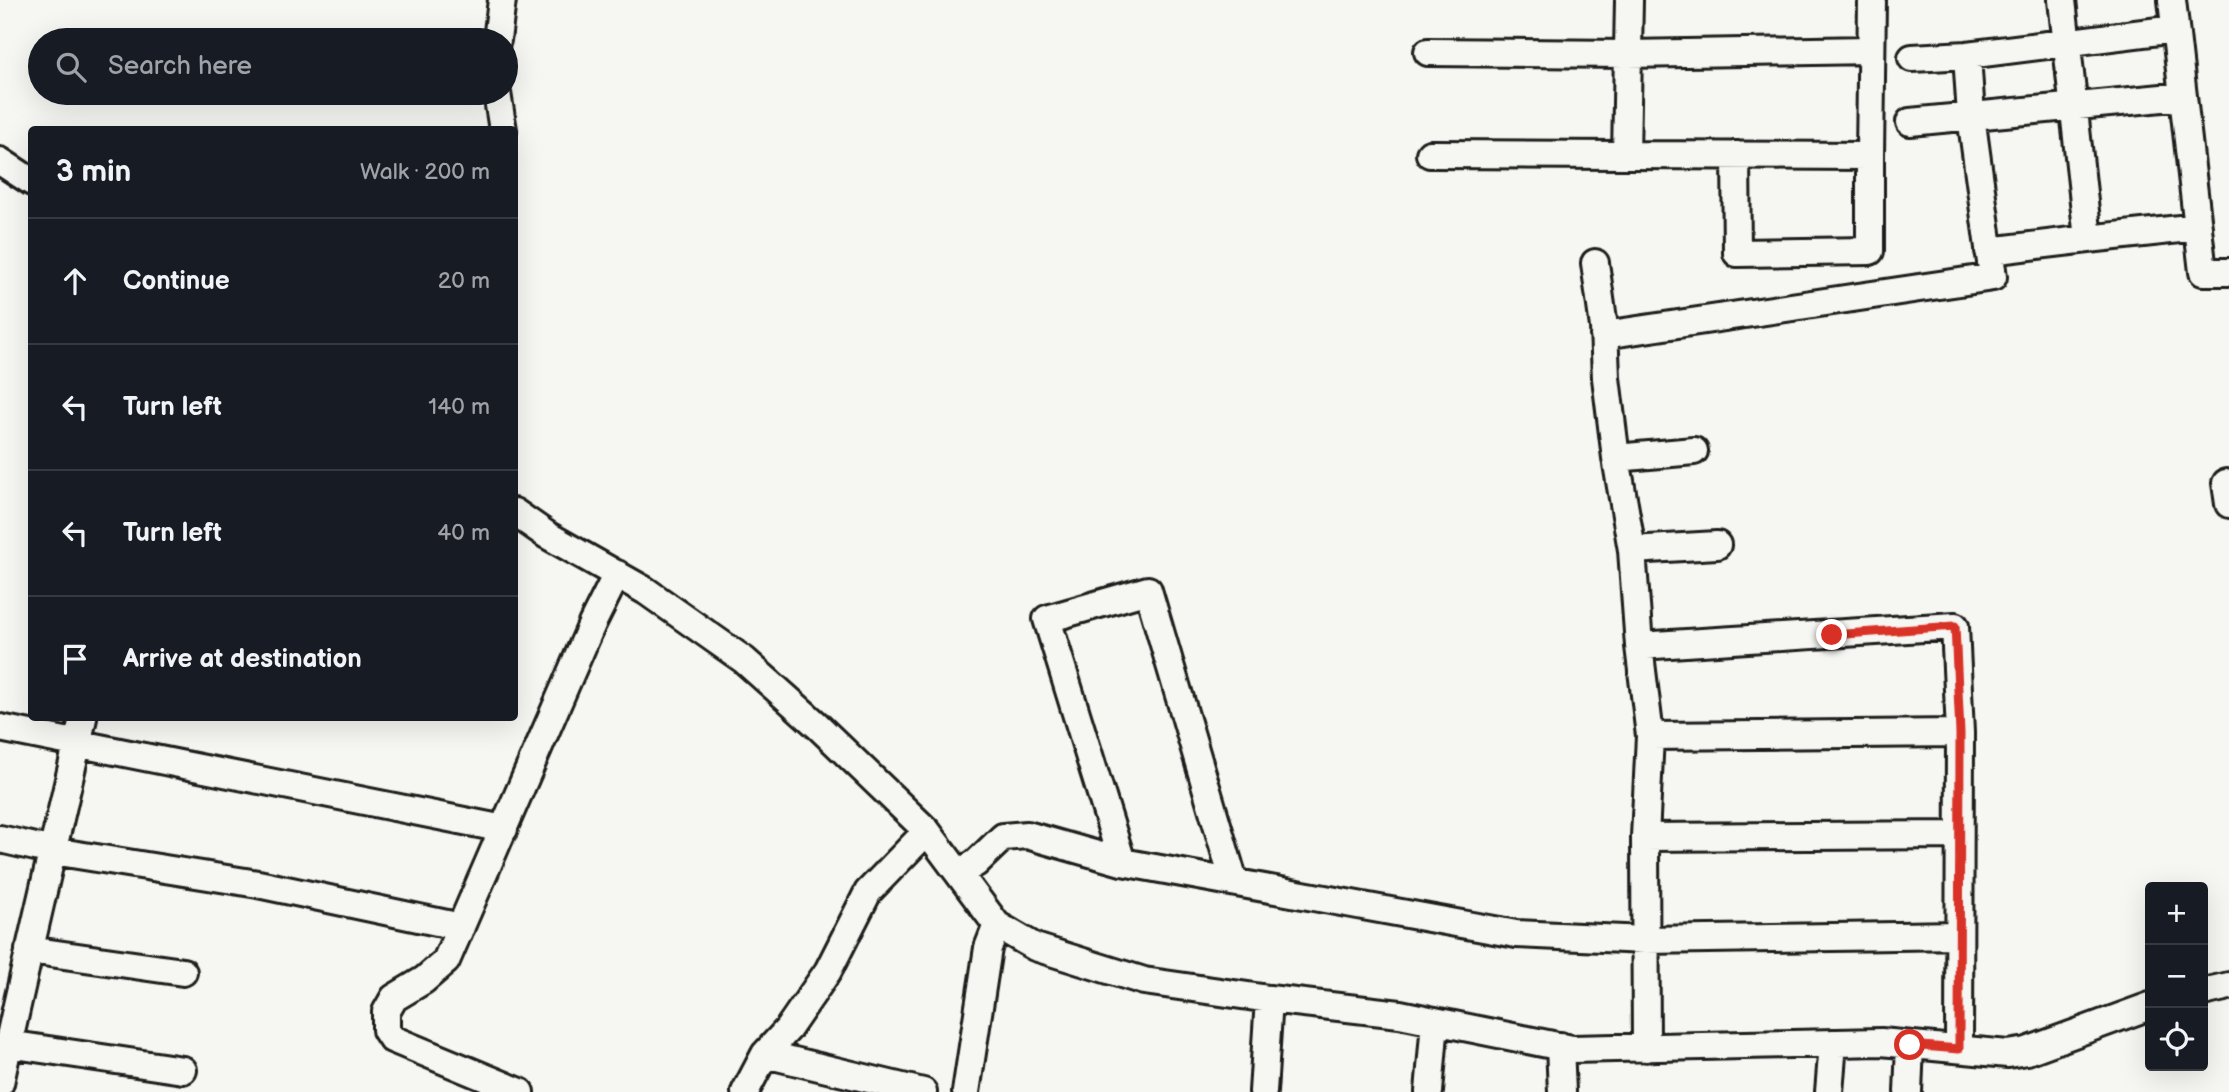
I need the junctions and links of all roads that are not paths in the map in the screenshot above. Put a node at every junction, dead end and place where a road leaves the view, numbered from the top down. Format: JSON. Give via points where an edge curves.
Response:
{"nodes":[{"id":1,"x":502,"y":0,"type":"edge"},
{"id":2,"x":1629,"y":0,"type":"edge"},
{"id":3,"x":1872,"y":0,"type":"edge"},
{"id":4,"x":2062,"y":0,"type":"edge"},
{"id":5,"x":2172,"y":0,"type":"edge"},
{"id":6,"x":498,"y":28,"type":"edge"},
{"id":7,"x":2175,"y":29,"type":"junction"},
{"id":8,"x":2066,"y":42,"type":"junction"},
{"id":9,"x":1871,"y":50,"type":"junction"},
{"id":10,"x":1428,"y":52,"type":"dead end"},
{"id":11,"x":1628,"y":54,"type":"junction"},
{"id":12,"x":1967,"y":55,"type":"junction"},
{"id":13,"x":1912,"y":58,"type":"dead end"},
{"id":14,"x":2183,"y":96,"type":"junction"},
{"id":15,"x":499,"y":105,"type":"edge"},
{"id":16,"x":2073,"y":106,"type":"junction"},
{"id":17,"x":1971,"y":116,"type":"junction"},
{"id":18,"x":1910,"y":122,"type":"dead end"},
{"id":19,"x":502,"y":126,"type":"edge"},
{"id":20,"x":1430,"y":154,"type":"dead end"},
{"id":21,"x":1626,"y":155,"type":"junction"},
{"id":22,"x":1736,"y":155,"type":"junction"},
{"id":23,"x":1870,"y":156,"type":"junction"},
{"id":24,"x":0,"y":161,"type":"edge"},
{"id":25,"x":28,"y":179,"type":"edge"},
{"id":26,"x":2198,"y":227,"type":"junction"},
{"id":27,"x":2088,"y":239,"type":"junction"},
{"id":28,"x":1989,"y":251,"type":"junction"},
{"id":29,"x":1595,"y":263,"type":"dead end"},
{"id":30,"x":2229,"y":272,"type":"edge"},
{"id":31,"x":1604,"y":335,"type":"junction"},
{"id":32,"x":1693,"y":451,"type":"dead end"},
{"id":33,"x":1616,"y":458,"type":"junction"},
{"id":34,"x":518,"y":515,"type":"edge"},
{"id":35,"x":1717,"y":545,"type":"dead end"},
{"id":36,"x":1632,"y":550,"type":"junction"},
{"id":37,"x":617,"y":574,"type":"junction"},
{"id":38,"x":1639,"y":646,"type":"junction"},
{"id":39,"x":82,"y":721,"type":"edge"},
{"id":40,"x":0,"y":728,"type":"edge"},
{"id":41,"x":1960,"y":733,"type":"junction"},
{"id":42,"x":1650,"y":736,"type":"junction"},
{"id":43,"x":77,"y":744,"type":"junction"},
{"id":44,"x":504,"y":829,"type":"junction"},
{"id":45,"x":927,"y":831,"type":"junction"},
{"id":46,"x":1959,"y":835,"type":"junction"},
{"id":47,"x":1645,"y":837,"type":"junction"},
{"id":48,"x":0,"y":839,"type":"edge"},
{"id":49,"x":53,"y":851,"type":"junction"},
{"id":50,"x":1122,"y":862,"type":"junction"},
{"id":51,"x":958,"y":873,"type":"junction"},
{"id":52,"x":1234,"y":882,"type":"junction"},
{"id":53,"x":997,"y":925,"type":"junction"},
{"id":54,"x":461,"y":927,"type":"junction"},
{"id":55,"x":1959,"y":935,"type":"junction"},
{"id":56,"x":1645,"y":940,"type":"junction"},
{"id":57,"x":29,"y":950,"type":"junction"},
{"id":58,"x":183,"y":972,"type":"dead end"},
{"id":59,"x":2229,"y":986,"type":"edge"},
{"id":60,"x":2208,"y":991,"type":"edge"},
{"id":61,"x":1269,"y":999,"type":"junction"},
{"id":62,"x":2145,"y":1008,"type":"edge"},
{"id":63,"x":1435,"y":1021,"type":"junction"},
{"id":64,"x":1833,"y":1043,"type":"junction"},
{"id":65,"x":8,"y":1044,"type":"junction"},
{"id":66,"x":1910,"y":1045,"type":"junction"},
{"id":67,"x":1560,"y":1046,"type":"junction"},
{"id":68,"x":1646,"y":1048,"type":"junction"},
{"id":69,"x":1959,"y":1049,"type":"junction"},
{"id":70,"x":765,"y":1054,"type":"junction"},
{"id":71,"x":183,"y":1070,"type":"dead end"},
{"id":72,"x":0,"y":1083,"type":"edge"},
{"id":73,"x":520,"y":1092,"type":"edge"},
{"id":74,"x":745,"y":1092,"type":"edge"},
{"id":75,"x":923,"y":1092,"type":"edge"},
{"id":76,"x":966,"y":1092,"type":"edge"},
{"id":77,"x":1264,"y":1092,"type":"edge"},
{"id":78,"x":1429,"y":1092,"type":"edge"},
{"id":79,"x":1562,"y":1092,"type":"edge"},
{"id":80,"x":1829,"y":1092,"type":"edge"},
{"id":81,"x":1908,"y":1092,"type":"edge"}],
"edges":[{"from":1,"to":6,"type":"street"},
{"from":2,"to":11,"type":"street"},
{"from":3,"to":9,"type":"street"},
{"from":4,"to":8,"type":"street"},
{"from":5,"to":7,"type":"street"},
{"from":7,"to":8,"type":"street"},
{"from":7,"to":14,"type":"street"},
{"from":8,"to":12,"type":"street"},
{"from":8,"to":16,"type":"street"},
{"from":9,"to":11,"type":"street"},
{"from":9,"to":23,"type":"street"},
{"from":10,"to":11,"type":"street"},
{"from":11,"to":21,"type":"street"},
{"from":12,"to":13,"type":"street"},
{"from":12,"to":17,"type":"street"},
{"from":14,"to":16,"type":"street"},
{"from":14,"to":26,"type":"street"},
{"from":15,"to":19,"type":"street"},
{"from":16,"to":17,"type":"street"},
{"from":16,"to":27,"type":"street"},
{"from":17,"to":18,"type":"street"},
{"from":17,"to":28,"type":"street"},
{"from":20,"to":21,"type":"street"},
{"from":21,"to":22,"type":"street"},
{"from":22,"to":23,"type":"street"},
{"from":22,"to":23,"type":"street","via":[[1737,253],[1870,251]]},
{"from":24,"to":25,"type":"street"},
{"from":26,"to":27,"type":"street"},
{"from":26,"to":30,"type":"street","via":[[2203,272]]},
{"from":27,"to":28,"type":"street"},
{"from":28,"to":31,"type":"street","via":[[1993,277]]},
{"from":29,"to":31,"type":"street"},
{"from":31,"to":33,"type":"street"},
{"from":32,"to":33,"type":"street"},
{"from":33,"to":36,"type":"street"},
{"from":34,"to":37,"type":"street"},
{"from":35,"to":36,"type":"street"},
{"from":36,"to":38,"type":"street"},
{"from":37,"to":44,"type":"street"},
{"from":37,"to":45,"type":"street","via":[[744,660]]},
{"from":38,"to":41,"type":"street","via":[[1955,626]]},
{"from":38,"to":42,"type":"street"},
{"from":39,"to":43,"type":"street"},
{"from":40,"to":43,"type":"street"},
{"from":41,"to":42,"type":"street"},
{"from":41,"to":46,"type":"street"},
{"from":42,"to":47,"type":"street"},
{"from":43,"to":44,"type":"street"},
{"from":43,"to":49,"type":"street"},
{"from":44,"to":54,"type":"street"},
{"from":45,"to":51,"type":"street"},
{"from":45,"to":70,"type":"street","via":[[868,892],[828,971]]},
{"from":46,"to":47,"type":"street"},
{"from":46,"to":55,"type":"street"},
{"from":47,"to":56,"type":"street"},
{"from":48,"to":49,"type":"street"},
{"from":49,"to":54,"type":"street","via":[[258,884]]},
{"from":49,"to":57,"type":"street"},
{"from":50,"to":51,"type":"street","via":[[1027,835],[1003,837]]},
{"from":50,"to":52,"type":"street"},
{"from":50,"to":52,"type":"street","via":[[1047,619],[1148,590]]},
{"from":51,"to":53,"type":"street"},
{"from":52,"to":56,"type":"street","via":[[1516,933]]},
{"from":53,"to":61,"type":"street","via":[[1035,947],[1144,981]]},
{"from":53,"to":76,"type":"street","via":[[988,947]]},
{"from":54,"to":73,"type":"street","via":[[446,961],[394,998],[386,1012],[386,1030],[392,1039]]},
{"from":55,"to":56,"type":"street"},
{"from":55,"to":69,"type":"street"},
{"from":56,"to":68,"type":"street"},
{"from":57,"to":58,"type":"street"},
{"from":57,"to":65,"type":"street"},
{"from":59,"to":60,"type":"street"},
{"from":61,"to":63,"type":"street"},
{"from":61,"to":77,"type":"street"},
{"from":62,"to":69,"type":"street","via":[[2027,1051],[2008,1054]]},
{"from":63,"to":67,"type":"street"},
{"from":63,"to":78,"type":"street"},
{"from":64,"to":66,"type":"street"},
{"from":64,"to":68,"type":"street"},
{"from":64,"to":80,"type":"street"},
{"from":65,"to":71,"type":"street"},
{"from":65,"to":72,"type":"street"},
{"from":66,"to":69,"type":"street"},
{"from":66,"to":81,"type":"street"},
{"from":67,"to":68,"type":"street"},
{"from":67,"to":79,"type":"street"},
{"from":70,"to":74,"type":"street"},
{"from":70,"to":75,"type":"street"}]}
